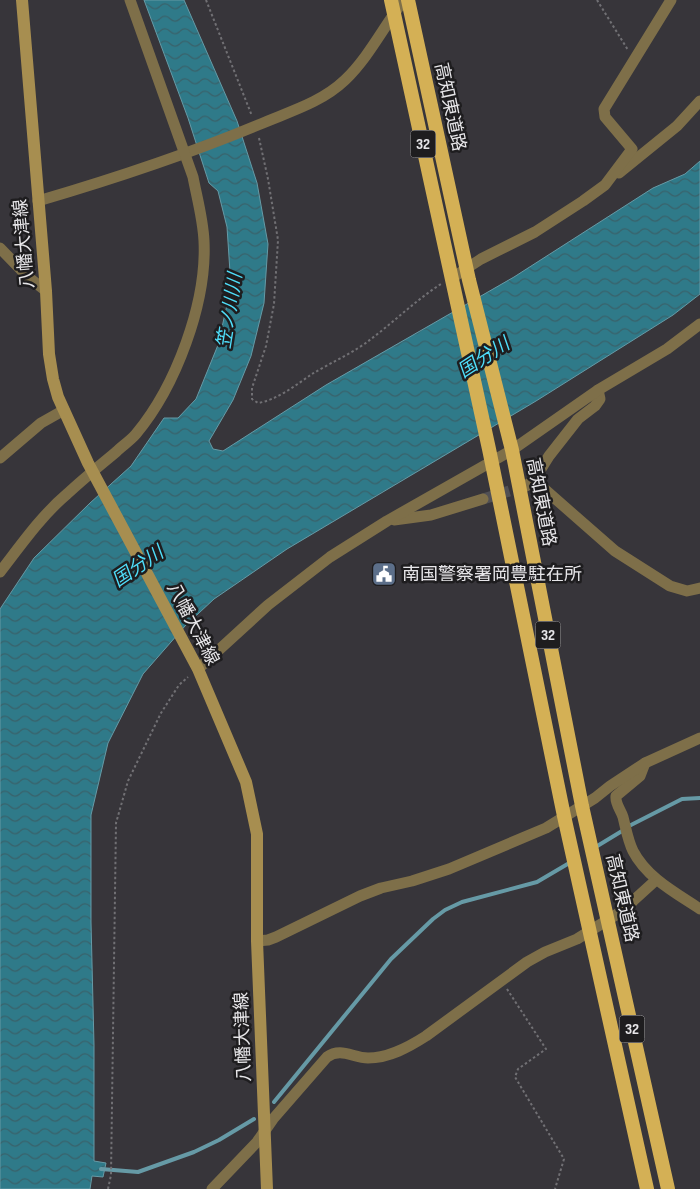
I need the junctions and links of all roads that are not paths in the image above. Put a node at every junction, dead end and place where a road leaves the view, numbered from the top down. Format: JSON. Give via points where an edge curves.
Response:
{"nodes":[{"id":1,"x":22,"y":0,"type":"edge"},
{"id":2,"x":130,"y":0,"type":"edge"},
{"id":3,"x":404,"y":0,"type":"edge"},
{"id":4,"x":408,"y":0,"type":"edge"},
{"id":5,"x":671,"y":0,"type":"edge"},
{"id":6,"x":393,"y":6,"type":"edge"},
{"id":7,"x":700,"y":102,"type":"edge"},
{"id":8,"x":677,"y":126,"type":"junction"},
{"id":9,"x":632,"y":149,"type":"junction"},
{"id":10,"x":187,"y":153,"type":"junction"},
{"id":11,"x":605,"y":185,"type":"junction"},
{"id":12,"x":38,"y":201,"type":"junction"},
{"id":13,"x":0,"y":248,"type":"edge"},
{"id":14,"x":467,"y":274,"type":"junction"},
{"id":15,"x":453,"y":282,"type":"junction"},
{"id":16,"x":46,"y":291,"type":"junction"},
{"id":17,"x":700,"y":324,"type":"edge"},
{"id":18,"x":598,"y":390,"type":"junction"},
{"id":19,"x":64,"y":410,"type":"junction"},
{"id":20,"x":510,"y":444,"type":"junction"},
{"id":21,"x":490,"y":455,"type":"junction"},
{"id":22,"x":0,"y":458,"type":"edge"},
{"id":23,"x":93,"y":473,"type":"junction"},
{"id":24,"x":483,"y":499,"type":"tunnel mouth"},
{"id":25,"x":387,"y":521,"type":"junction"},
{"id":26,"x":0,"y":572,"type":"edge"},
{"id":27,"x":700,"y":588,"type":"edge"},
{"id":28,"x":196,"y":666,"type":"junction"},
{"id":29,"x":700,"y":738,"type":"edge"},
{"id":30,"x":645,"y":764,"type":"junction"},
{"id":31,"x":582,"y":806,"type":"junction"},
{"id":32,"x":564,"y":816,"type":"junction"},
{"id":33,"x":656,"y":880,"type":"junction"},
{"id":34,"x":700,"y":909,"type":"edge"},
{"id":35,"x":608,"y":920,"type":"junction"},
{"id":36,"x":590,"y":930,"type":"junction"},
{"id":37,"x":257,"y":940,"type":"junction"},
{"id":38,"x":264,"y":1132,"type":"junction"},
{"id":39,"x":212,"y":1189,"type":"edge"},
{"id":40,"x":266,"y":1189,"type":"edge"},
{"id":41,"x":647,"y":1189,"type":"edge"},
{"id":42,"x":668,"y":1189,"type":"edge"}],
"edges":[{"from":1,"to":12,"type":"main road","name":"八幡大津線"},
{"from":2,"to":10,"type":"street"},
{"from":3,"to":6,"type":"street"},
{"from":4,"to":14,"type":"highway","name":"高知東道路","number":"32"},
{"from":5,"to":9,"type":"street","via":[[604,109],[605,117]]},
{"from":6,"to":10,"type":"street","via":[[359,65],[319,100]]},
{"from":6,"to":15,"type":"highway","name":"高知東道路","number":"32"},
{"from":7,"to":8,"type":"street"},
{"from":8,"to":9,"type":"street"},
{"from":8,"to":11,"type":"street"},
{"from":9,"to":11,"type":"street"},
{"from":10,"to":12,"type":"street"},
{"from":10,"to":23,"type":"street","via":[[204,241],[202,276],[192,326],[176,370],[156,406],[135,435]]},
{"from":11,"to":14,"type":"street"},
{"from":12,"to":16,"type":"main road","name":"八幡大津線"},
{"from":13,"to":16,"type":"street"},
{"from":14,"to":15,"type":"street"},
{"from":14,"to":20,"type":"highway","name":"高知東道路","number":"32"},
{"from":15,"to":21,"type":"highway","name":"高知東道路","number":"32"},
{"from":16,"to":19,"type":"main road","name":"八幡大津線","via":[[49,354],[53,379]]},
{"from":17,"to":18,"type":"street","via":[[667,349]]},
{"from":18,"to":20,"type":"street"},
{"from":18,"to":27,"type":"street","via":[[600,399],[595,406],[578,419],[530,483],[615,551],[670,586],[687,591]]},
{"from":19,"to":22,"type":"street","via":[[41,423]]},
{"from":19,"to":23,"type":"main road","name":"八幡大津線"},
{"from":20,"to":21,"type":"street"},
{"from":20,"to":31,"type":"highway","name":"高知東道路","number":"32"},
{"from":21,"to":25,"type":"street"},
{"from":21,"to":32,"type":"highway","name":"高知東道路","number":"32"},
{"from":23,"to":26,"type":"street","via":[[46,515]]},
{"from":23,"to":28,"type":"main road","name":"八幡大津線"},
{"from":24,"to":25,"type":"street","via":[[431,515]]},
{"from":25,"to":28,"type":"street","via":[[330,557]]},
{"from":28,"to":37,"type":"main road","name":"八幡大津線","via":[[246,782],[257,834]]},
{"from":29,"to":30,"type":"street"},
{"from":30,"to":31,"type":"street"},
{"from":30,"to":33,"type":"street","via":[[640,776],[619,792],[616,801],[634,852]]},
{"from":31,"to":32,"type":"street"},
{"from":31,"to":35,"type":"highway","name":"高知東道路","number":"32"},
{"from":32,"to":36,"type":"highway","name":"高知東道路","number":"32"},
{"from":32,"to":37,"type":"street","via":[[546,828],[449,870],[372,891],[276,937]]},
{"from":33,"to":34,"type":"street"},
{"from":33,"to":35,"type":"street","via":[[627,908]]},
{"from":35,"to":36,"type":"street"},
{"from":35,"to":42,"type":"highway","name":"高知東道路","number":"32"},
{"from":36,"to":38,"type":"street","via":[[527,962],[404,1049],[368,1058],[339,1052],[327,1056]]},
{"from":36,"to":41,"type":"highway","name":"高知東道路","number":"32"},
{"from":37,"to":38,"type":"main road","name":"八幡大津線"},
{"from":38,"to":39,"type":"street"},
{"from":38,"to":40,"type":"main road","name":"八幡大津線"}]}
